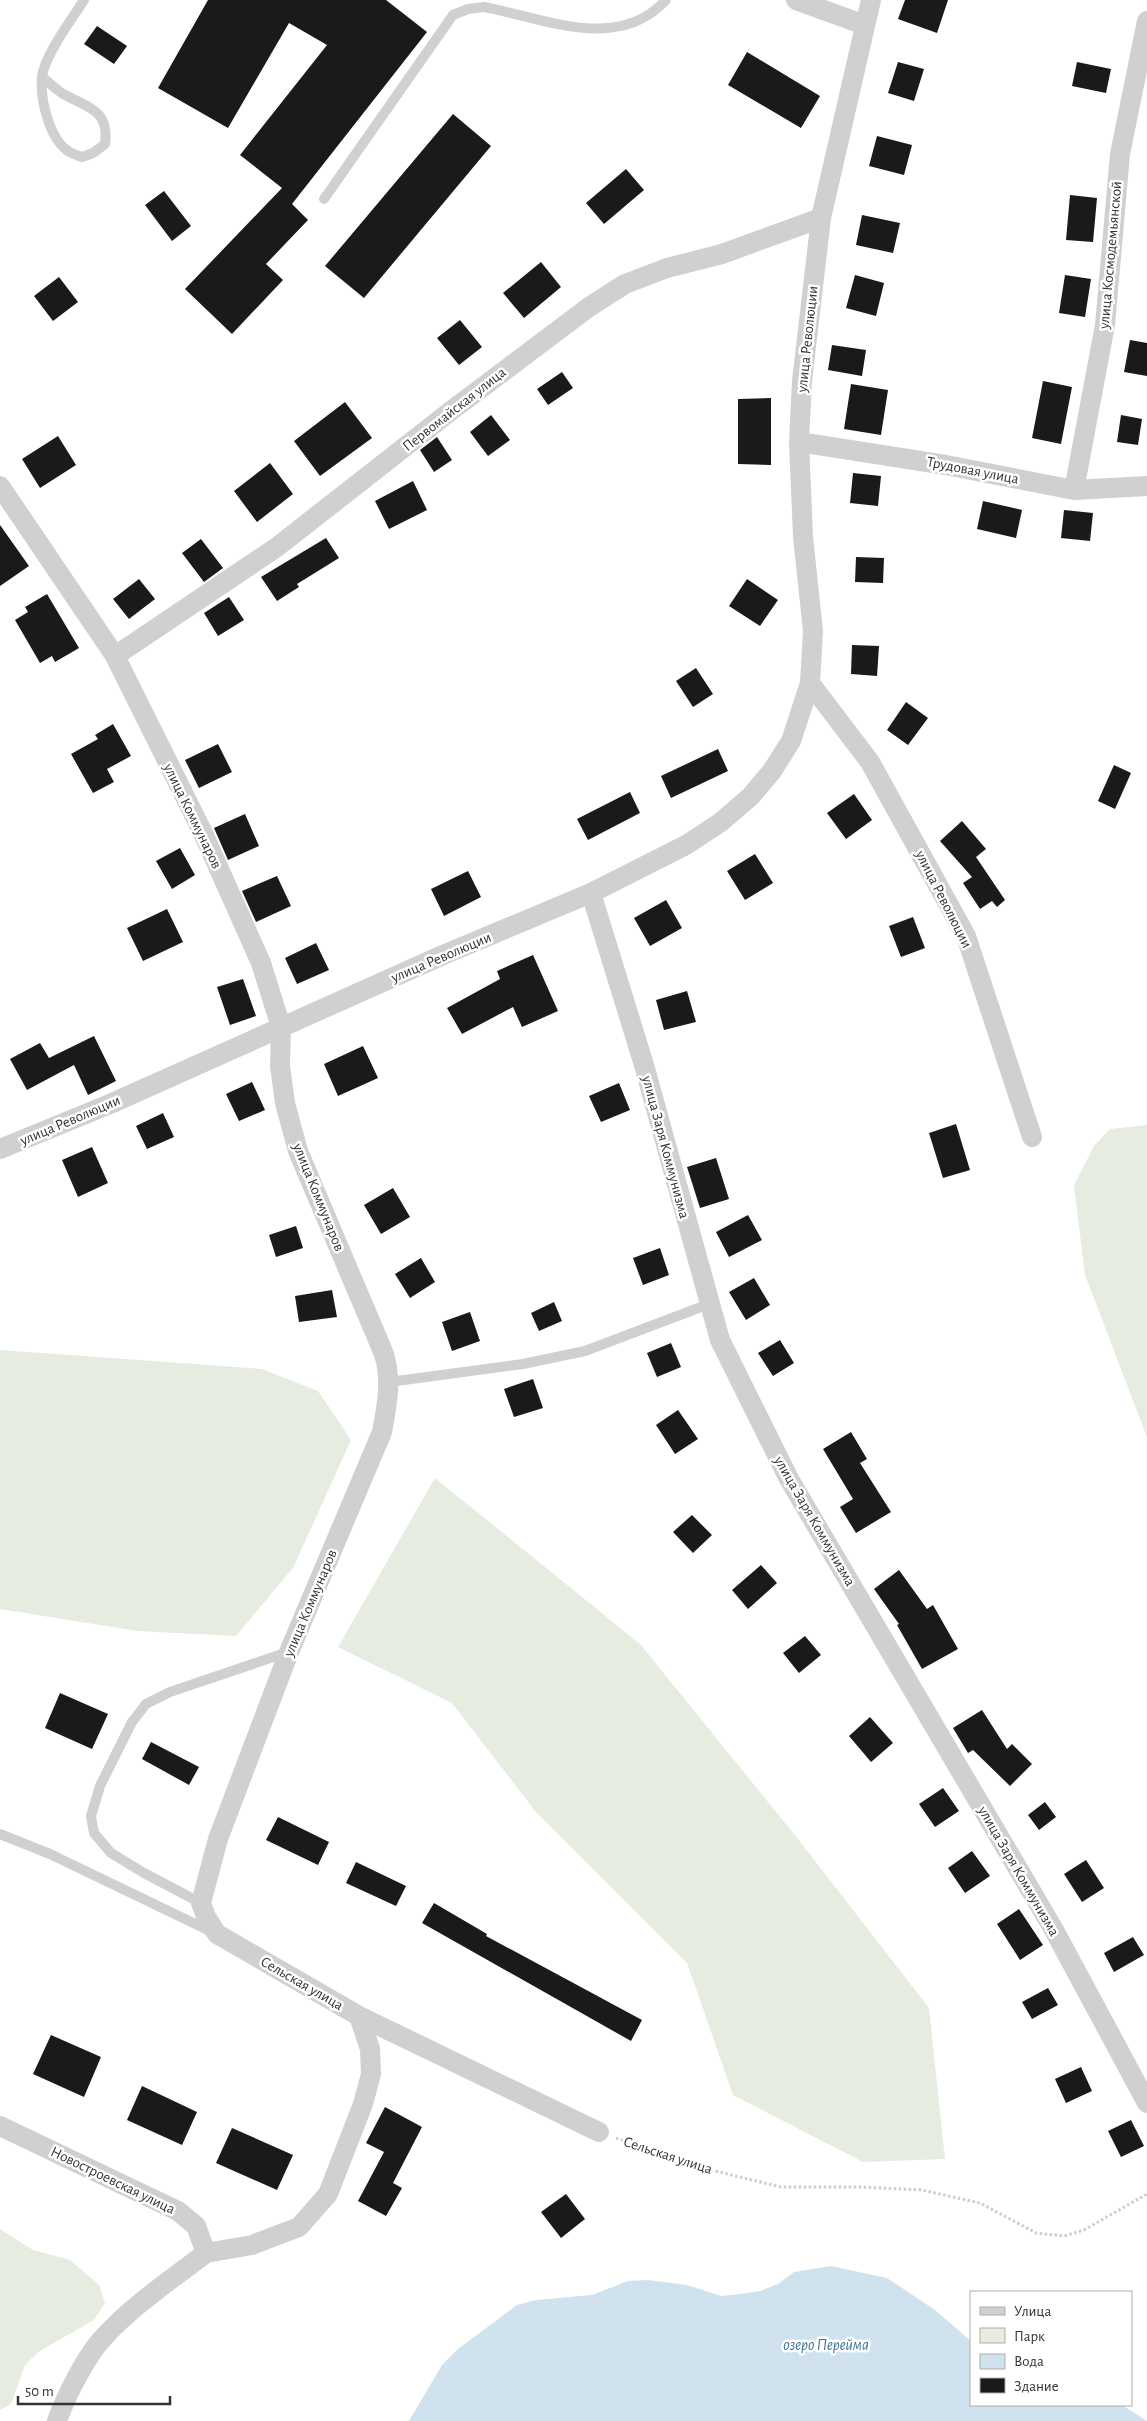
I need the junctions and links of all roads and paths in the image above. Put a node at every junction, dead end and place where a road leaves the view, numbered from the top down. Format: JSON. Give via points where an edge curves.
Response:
{"nodes":[{"id":1,"x":84,"y":0,"type":"edge"},
{"id":2,"x":666,"y":0,"type":"edge"},
{"id":3,"x":796,"y":0,"type":"edge"},
{"id":4,"x":871,"y":0,"type":"edge"},
{"id":5,"x":1147,"y":21,"type":"edge"},
{"id":6,"x":866,"y":25,"type":"junction"},
{"id":7,"x":42,"y":77,"type":"junction"},
{"id":8,"x":324,"y":199,"type":"dead end"},
{"id":9,"x":821,"y":218,"type":"junction"},
{"id":10,"x":799,"y":442,"type":"junction"},
{"id":11,"x":0,"y":486,"type":"edge"},
{"id":12,"x":1147,"y":486,"type":"edge"},
{"id":13,"x":1074,"y":490,"type":"junction"},
{"id":14,"x":114,"y":656,"type":"junction"},
{"id":15,"x":810,"y":683,"type":"junction"},
{"id":16,"x":592,"y":893,"type":"junction"},
{"id":17,"x":281,"y":1027,"type":"junction"},
{"id":18,"x":1032,"y":1136,"type":"dead end"},
{"id":19,"x":0,"y":1150,"type":"edge"},
{"id":20,"x":709,"y":1304,"type":"junction"},
{"id":21,"x":389,"y":1382,"type":"junction"},
{"id":22,"x":289,"y":1652,"type":"junction"},
{"id":23,"x":0,"y":1834,"type":"edge"},
{"id":24,"x":201,"y":1903,"type":"junction"},
{"id":25,"x":217,"y":1934,"type":"junction"},
{"id":26,"x":359,"y":2016,"type":"junction"},
{"id":27,"x":1147,"y":2103,"type":"edge"},
{"id":28,"x":0,"y":2126,"type":"edge"},
{"id":29,"x":599,"y":2132,"type":"joint"},
{"id":30,"x":1147,"y":2194,"type":"edge"},
{"id":31,"x":206,"y":2253,"type":"junction"},
{"id":32,"x":57,"y":2421,"type":"edge"}],
"edges":[{"from":1,"to":7,"type":"lane","via":[[54,47]]},
{"from":2,"to":8,"type":"lane","via":[[656,11],[618,28],[592,29],[484,8],[468,9],[453,15]]},
{"from":3,"to":6,"type":"street"},
{"from":4,"to":6,"type":"street","name":"улица Революции"},
{"from":5,"to":13,"type":"street","name":"улица Космодемьянской","via":[[1120,154],[1105,325]]},
{"from":6,"to":9,"type":"street","name":"улица Революции"},
{"from":7,"to":7,"type":"lane","via":[[48,125],[56,139],[68,151],[82,157],[105,144],[107,129],[99,115]]},
{"from":9,"to":10,"type":"street","name":"улица Революции","via":[[802,381]]},
{"from":9,"to":14,"type":"street","name":"Первомайская улица","via":[[722,254],[667,268],[625,284],[588,307],[277,547]]},
{"from":10,"to":13,"type":"street","name":"Трудовая улица","via":[[946,465]]},
{"from":10,"to":15,"type":"street","name":"улица Революции","via":[[803,537],[813,631]]},
{"from":11,"to":14,"type":"street","name":"улица Коммунаров"},
{"from":12,"to":13,"type":"street","name":"Трудовая улица"},
{"from":14,"to":17,"type":"street","name":"улица Коммунаров","via":[[203,833],[261,963]]},
{"from":15,"to":16,"type":"street","name":"улица Революции","via":[[791,740],[772,771],[751,796],[721,822],[686,845]]},
{"from":15,"to":18,"type":"street","name":"улица Революции","via":[[870,762],[966,936]]},
{"from":16,"to":17,"type":"street","name":"улица Революции"},
{"from":16,"to":20,"type":"street","name":"улица Заря Коммунизма","via":[[644,1065]]},
{"from":17,"to":19,"type":"street","name":"улица Революции"},
{"from":17,"to":21,"type":"street","name":"улица Коммунаров","via":[[280,1066],[298,1151],[384,1354]]},
{"from":20,"to":21,"type":"lane","via":[[585,1351],[523,1364]]},
{"from":20,"to":27,"type":"street","name":"улица Заря Коммунизма","via":[[720,1340],[789,1479],[1054,1930]]},
{"from":21,"to":22,"type":"street","name":"улица Коммунаров","via":[[382,1432]]},
{"from":22,"to":24,"type":"street","name":"улица Коммунаров","via":[[218,1839]]},
{"from":22,"to":24,"type":"lane","via":[[170,1692],[146,1704],[132,1722],[100,1786],[91,1816],[94,1833],[111,1853]]},
{"from":23,"to":25,"type":"lane","via":[[50,1854]]},
{"from":24,"to":25,"type":"street"},
{"from":25,"to":26,"type":"street","name":"Сельская улица"},
{"from":26,"to":29,"type":"street","name":"Сельская улица"},
{"from":26,"to":31,"type":"street","via":[[370,2049],[371,2074],[363,2104],[328,2194],[299,2227],[252,2245]]},
{"from":28,"to":31,"type":"street","name":"Новостроевская улица","via":[[178,2211],[196,2226]]},
{"from":29,"to":30,"type":"path","name":"Сельская улица","via":[[711,2170],[781,2187],[860,2186],[922,2190],[980,2204],[1036,2232],[1064,2236],[1084,2230]]},
{"from":31,"to":32,"type":"street","via":[[102,2338],[65,2399]]}]}
